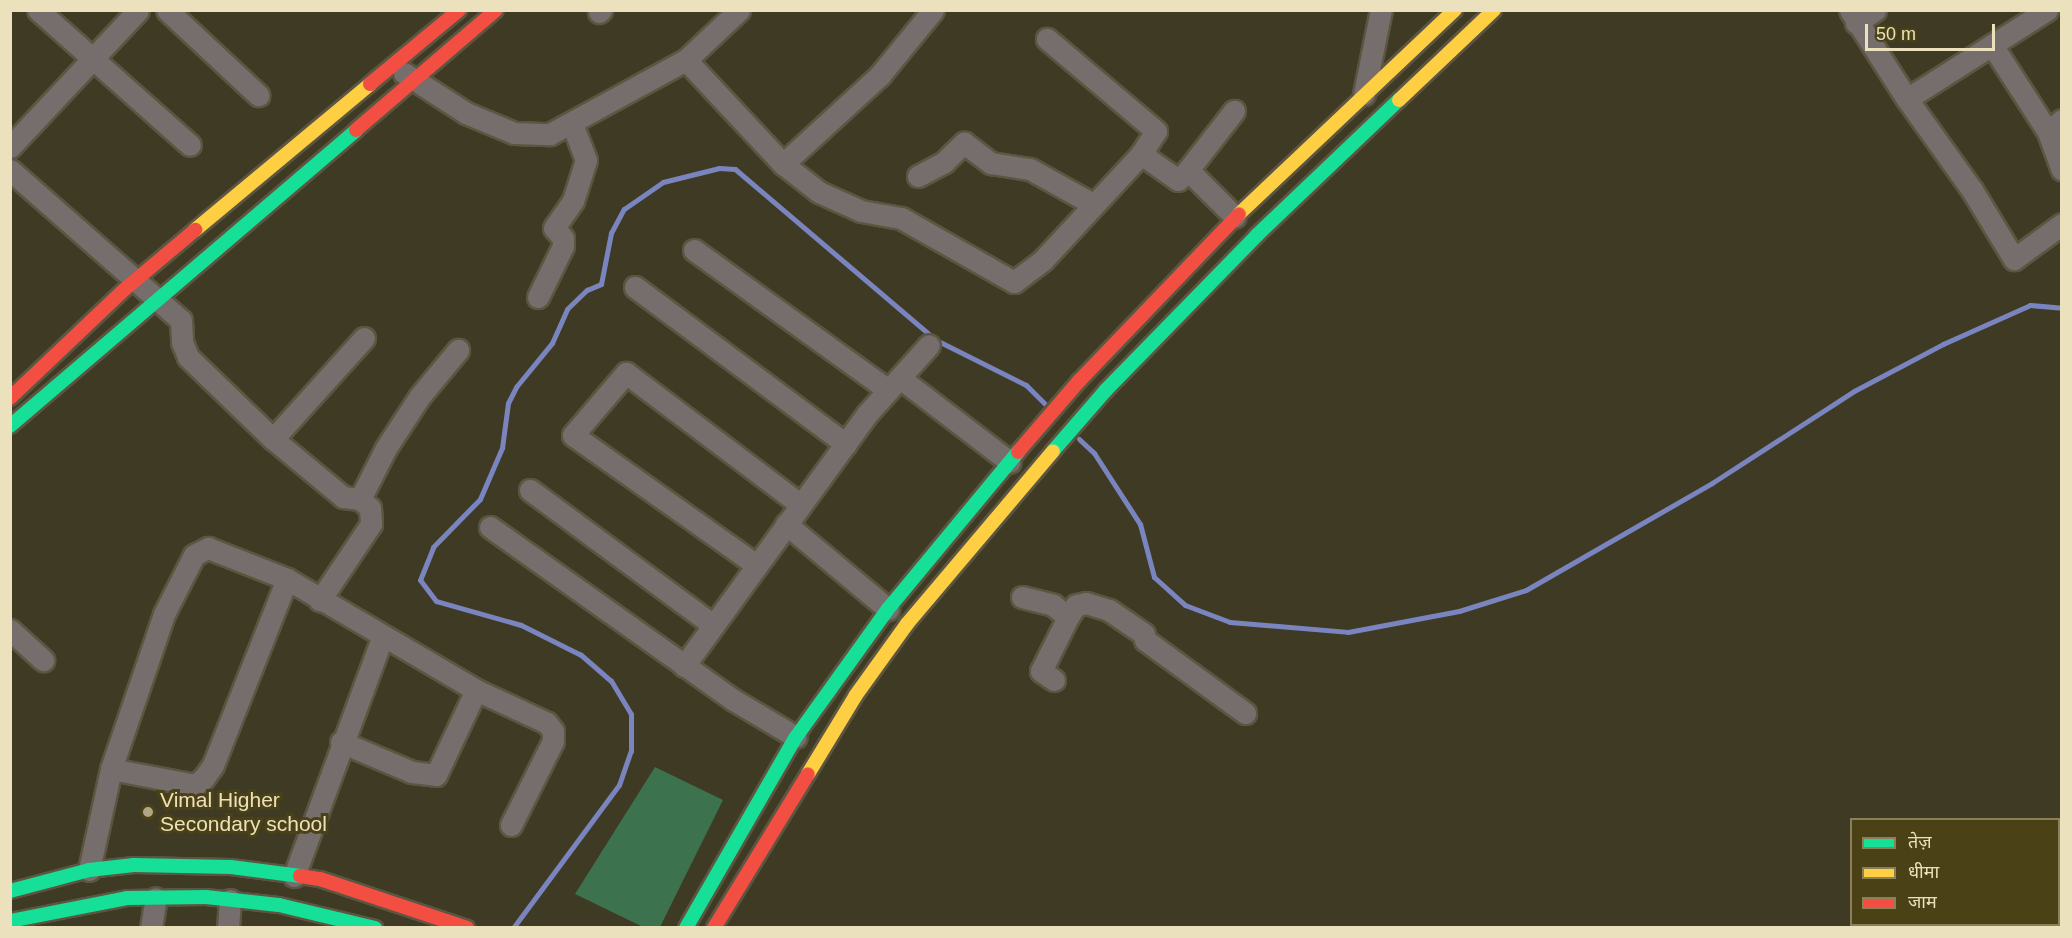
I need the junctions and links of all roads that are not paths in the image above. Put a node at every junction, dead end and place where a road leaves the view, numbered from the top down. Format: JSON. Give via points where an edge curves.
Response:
{"nodes":[{"id":1,"x":38,"y":10,"type":"edge"},
{"id":2,"x":138,"y":10,"type":"edge"},
{"id":3,"x":167,"y":10,"type":"edge"},
{"id":4,"x":459,"y":10,"type":"edge"},
{"id":5,"x":496,"y":10,"type":"edge"},
{"id":6,"x":739,"y":10,"type":"edge"},
{"id":7,"x":933,"y":10,"type":"edge"},
{"id":8,"x":1381,"y":10,"type":"edge"},
{"id":9,"x":1455,"y":10,"type":"edge"},
{"id":10,"x":1494,"y":10,"type":"edge"},
{"id":11,"x":1875,"y":10,"type":"edge"},
{"id":12,"x":2047,"y":10,"type":"edge"},
{"id":13,"x":1853,"y":17,"type":"edge"},
{"id":14,"x":1047,"y":39,"type":"dead end"},
{"id":15,"x":1992,"y":45,"type":"junction"},
{"id":16,"x":92,"y":60,"type":"junction"},
{"id":17,"x":686,"y":60,"type":"junction"},
{"id":18,"x":395,"y":64,"type":"junction"},
{"id":19,"x":411,"y":80,"type":"junction"},
{"id":20,"x":258,"y":95,"type":"dead end"},
{"id":21,"x":1364,"y":97,"type":"junction"},
{"id":22,"x":1907,"y":99,"type":"junction"},
{"id":23,"x":1234,"y":111,"type":"dead end"},
{"id":24,"x":572,"y":124,"type":"junction"},
{"id":25,"x":2055,"y":126,"type":"edge"},
{"id":26,"x":1355,"y":142,"type":"junction"},
{"id":27,"x":190,"y":145,"type":"dead end"},
{"id":28,"x":10,"y":147,"type":"edge"},
{"id":29,"x":1141,"y":154,"type":"junction"},
{"id":30,"x":783,"y":164,"type":"junction"},
{"id":31,"x":10,"y":170,"type":"edge"},
{"id":32,"x":1188,"y":170,"type":"junction"},
{"id":33,"x":2061,"y":170,"type":"edge"},
{"id":34,"x":918,"y":176,"type":"dead end"},
{"id":35,"x":1093,"y":204,"type":"junction"},
{"id":36,"x":1235,"y":217,"type":"junction"},
{"id":37,"x":2061,"y":224,"type":"edge"},
{"id":38,"x":694,"y":250,"type":"dead end"},
{"id":39,"x":137,"y":279,"type":"junction"},
{"id":40,"x":635,"y":287,"type":"dead end"},
{"id":41,"x":538,"y":297,"type":"dead end"},
{"id":42,"x":158,"y":299,"type":"junction"},
{"id":43,"x":364,"y":338,"type":"dead end"},
{"id":44,"x":929,"y":345,"type":"dead end"},
{"id":45,"x":458,"y":350,"type":"dead end"},
{"id":46,"x":894,"y":384,"type":"junction"},
{"id":47,"x":10,"y":398,"type":"edge"},
{"id":48,"x":10,"y":426,"type":"edge"},
{"id":49,"x":273,"y":439,"type":"junction"},
{"id":50,"x":846,"y":444,"type":"junction"},
{"id":51,"x":1010,"y":462,"type":"junction"},
{"id":52,"x":530,"y":490,"type":"dead end"},
{"id":53,"x":360,"y":498,"type":"junction"},
{"id":54,"x":801,"y":505,"type":"junction"},
{"id":55,"x":786,"y":524,"type":"junction"},
{"id":56,"x":490,"y":527,"type":"dead end"},
{"id":57,"x":755,"y":564,"type":"junction"},
{"id":58,"x":287,"y":579,"type":"junction"},
{"id":59,"x":1022,"y":597,"type":"dead end"},
{"id":60,"x":320,"y":600,"type":"junction"},
{"id":61,"x":888,"y":609,"type":"junction"},
{"id":62,"x":1068,"y":617,"type":"junction"},
{"id":63,"x":713,"y":625,"type":"junction"},
{"id":64,"x":10,"y":630,"type":"edge"},
{"id":65,"x":383,"y":636,"type":"junction"},
{"id":66,"x":43,"y":660,"type":"dead end"},
{"id":67,"x":684,"y":666,"type":"junction"},
{"id":68,"x":1054,"y":680,"type":"dead end"},
{"id":69,"x":477,"y":690,"type":"junction"},
{"id":70,"x":1245,"y":713,"type":"dead end"},
{"id":71,"x":796,"y":737,"type":"junction"},
{"id":72,"x":341,"y":741,"type":"junction"},
{"id":73,"x":111,"y":769,"type":"junction"},
{"id":74,"x":511,"y":825,"type":"dead end"},
{"id":75,"x":90,"y":870,"type":"junction"},
{"id":76,"x":294,"y":876,"type":"junction"},
{"id":77,"x":10,"y":891,"type":"edge"},
{"id":78,"x":156,"y":898,"type":"junction"},
{"id":79,"x":230,"y":900,"type":"junction"},
{"id":80,"x":10,"y":921,"type":"edge"},
{"id":81,"x":330,"y":921,"type":"edge"},
{"id":82,"x":151,"y":927,"type":"edge"},
{"id":83,"x":228,"y":927,"type":"edge"},
{"id":84,"x":375,"y":927,"type":"edge"},
{"id":85,"x":467,"y":927,"type":"edge"},
{"id":86,"x":686,"y":927,"type":"edge"},
{"id":87,"x":714,"y":927,"type":"edge"}],
"edges":[{"from":1,"to":16,"type":"street"},
{"from":2,"to":16,"type":"street"},
{"from":3,"to":20,"type":"street"},
{"from":4,"to":18,"type":"main road"},
{"from":5,"to":19,"type":"main road"},
{"from":6,"to":17,"type":"street"},
{"from":7,"to":30,"type":"street","via":[[880,75]]},
{"from":8,"to":21,"type":"street"},
{"from":9,"to":21,"type":"main road"},
{"from":10,"to":26,"type":"main road"},
{"from":11,"to":13,"type":"street"},
{"from":12,"to":15,"type":"street"},
{"from":13,"to":22,"type":"street"},
{"from":14,"to":29,"type":"street","via":[[1156,131]]},
{"from":15,"to":22,"type":"street"},
{"from":15,"to":25,"type":"street"},
{"from":16,"to":27,"type":"street"},
{"from":16,"to":28,"type":"street"},
{"from":17,"to":24,"type":"street"},
{"from":17,"to":30,"type":"street"},
{"from":18,"to":19,"type":"street"},
{"from":18,"to":39,"type":"main road"},
{"from":19,"to":24,"type":"street","via":[[466,113],[514,133],[550,134]]},
{"from":19,"to":42,"type":"main road"},
{"from":21,"to":26,"type":"street"},
{"from":21,"to":36,"type":"main road"},
{"from":22,"to":37,"type":"street","via":[[1972,190],[2014,259]]},
{"from":23,"to":32,"type":"street"},
{"from":24,"to":41,"type":"street","via":[[586,160],[573,201],[554,228],[563,238],[563,246]]},
{"from":25,"to":33,"type":"street"},
{"from":26,"to":87,"type":"main road","via":[[1106,390],[889,647],[795,791]]},
{"from":29,"to":32,"type":"street","via":[[1178,180]]},
{"from":29,"to":35,"type":"street"},
{"from":30,"to":35,"type":"street","via":[[819,192],[861,211],[901,218],[1014,282],[1043,260]]},
{"from":31,"to":39,"type":"street"},
{"from":32,"to":36,"type":"street"},
{"from":34,"to":35,"type":"street","via":[[944,162],[964,143],[991,163],[1030,169]]},
{"from":36,"to":51,"type":"main road","via":[[1079,381]]},
{"from":38,"to":46,"type":"street"},
{"from":39,"to":42,"type":"street"},
{"from":39,"to":47,"type":"main road"},
{"from":40,"to":50,"type":"street"},
{"from":42,"to":48,"type":"main road"},
{"from":42,"to":49,"type":"street","via":[[181,320],[182,342],[188,357]]},
{"from":43,"to":49,"type":"street"},
{"from":44,"to":46,"type":"street"},
{"from":45,"to":53,"type":"street","via":[[420,396]]},
{"from":46,"to":50,"type":"street"},
{"from":46,"to":51,"type":"street"},
{"from":49,"to":53,"type":"street","via":[[344,497]]},
{"from":50,"to":54,"type":"street"},
{"from":51,"to":61,"type":"main road"},
{"from":52,"to":63,"type":"street"},
{"from":53,"to":60,"type":"street","via":[[370,508],[371,524]]},
{"from":54,"to":55,"type":"street"},
{"from":54,"to":57,"type":"street","via":[[626,373],[573,435]]},
{"from":55,"to":57,"type":"street"},
{"from":55,"to":61,"type":"street"},
{"from":56,"to":67,"type":"street"},
{"from":57,"to":63,"type":"street"},
{"from":58,"to":60,"type":"street"},
{"from":58,"to":73,"type":"street","via":[[213,765],[203,779],[195,785]]},
{"from":58,"to":73,"type":"street","via":[[208,548],[194,555],[164,614]]},
{"from":59,"to":62,"type":"street","via":[[1053,605]]},
{"from":60,"to":65,"type":"street"},
{"from":61,"to":71,"type":"main road"},
{"from":62,"to":68,"type":"street","via":[[1041,672]]},
{"from":62,"to":70,"type":"street","via":[[1076,605],[1086,603],[1109,610]]},
{"from":63,"to":67,"type":"street"},
{"from":64,"to":66,"type":"street"},
{"from":65,"to":69,"type":"street"},
{"from":65,"to":72,"type":"street"},
{"from":67,"to":71,"type":"street"},
{"from":69,"to":72,"type":"street","via":[[436,775],[412,772]]},
{"from":69,"to":74,"type":"street","via":[[547,723],[553,731],[553,741]]},
{"from":71,"to":86,"type":"main road"},
{"from":72,"to":76,"type":"street"},
{"from":73,"to":75,"type":"street"},
{"from":75,"to":76,"type":"main road","via":[[134,865],[231,867]]},
{"from":75,"to":77,"type":"main road"},
{"from":76,"to":85,"type":"main road","via":[[320,879]]},
{"from":78,"to":79,"type":"main road"},
{"from":78,"to":80,"type":"main road","via":[[127,898]]},
{"from":78,"to":82,"type":"street"},
{"from":79,"to":81,"type":"main road"},
{"from":79,"to":83,"type":"street"},
{"from":81,"to":84,"type":"main road"}]}
